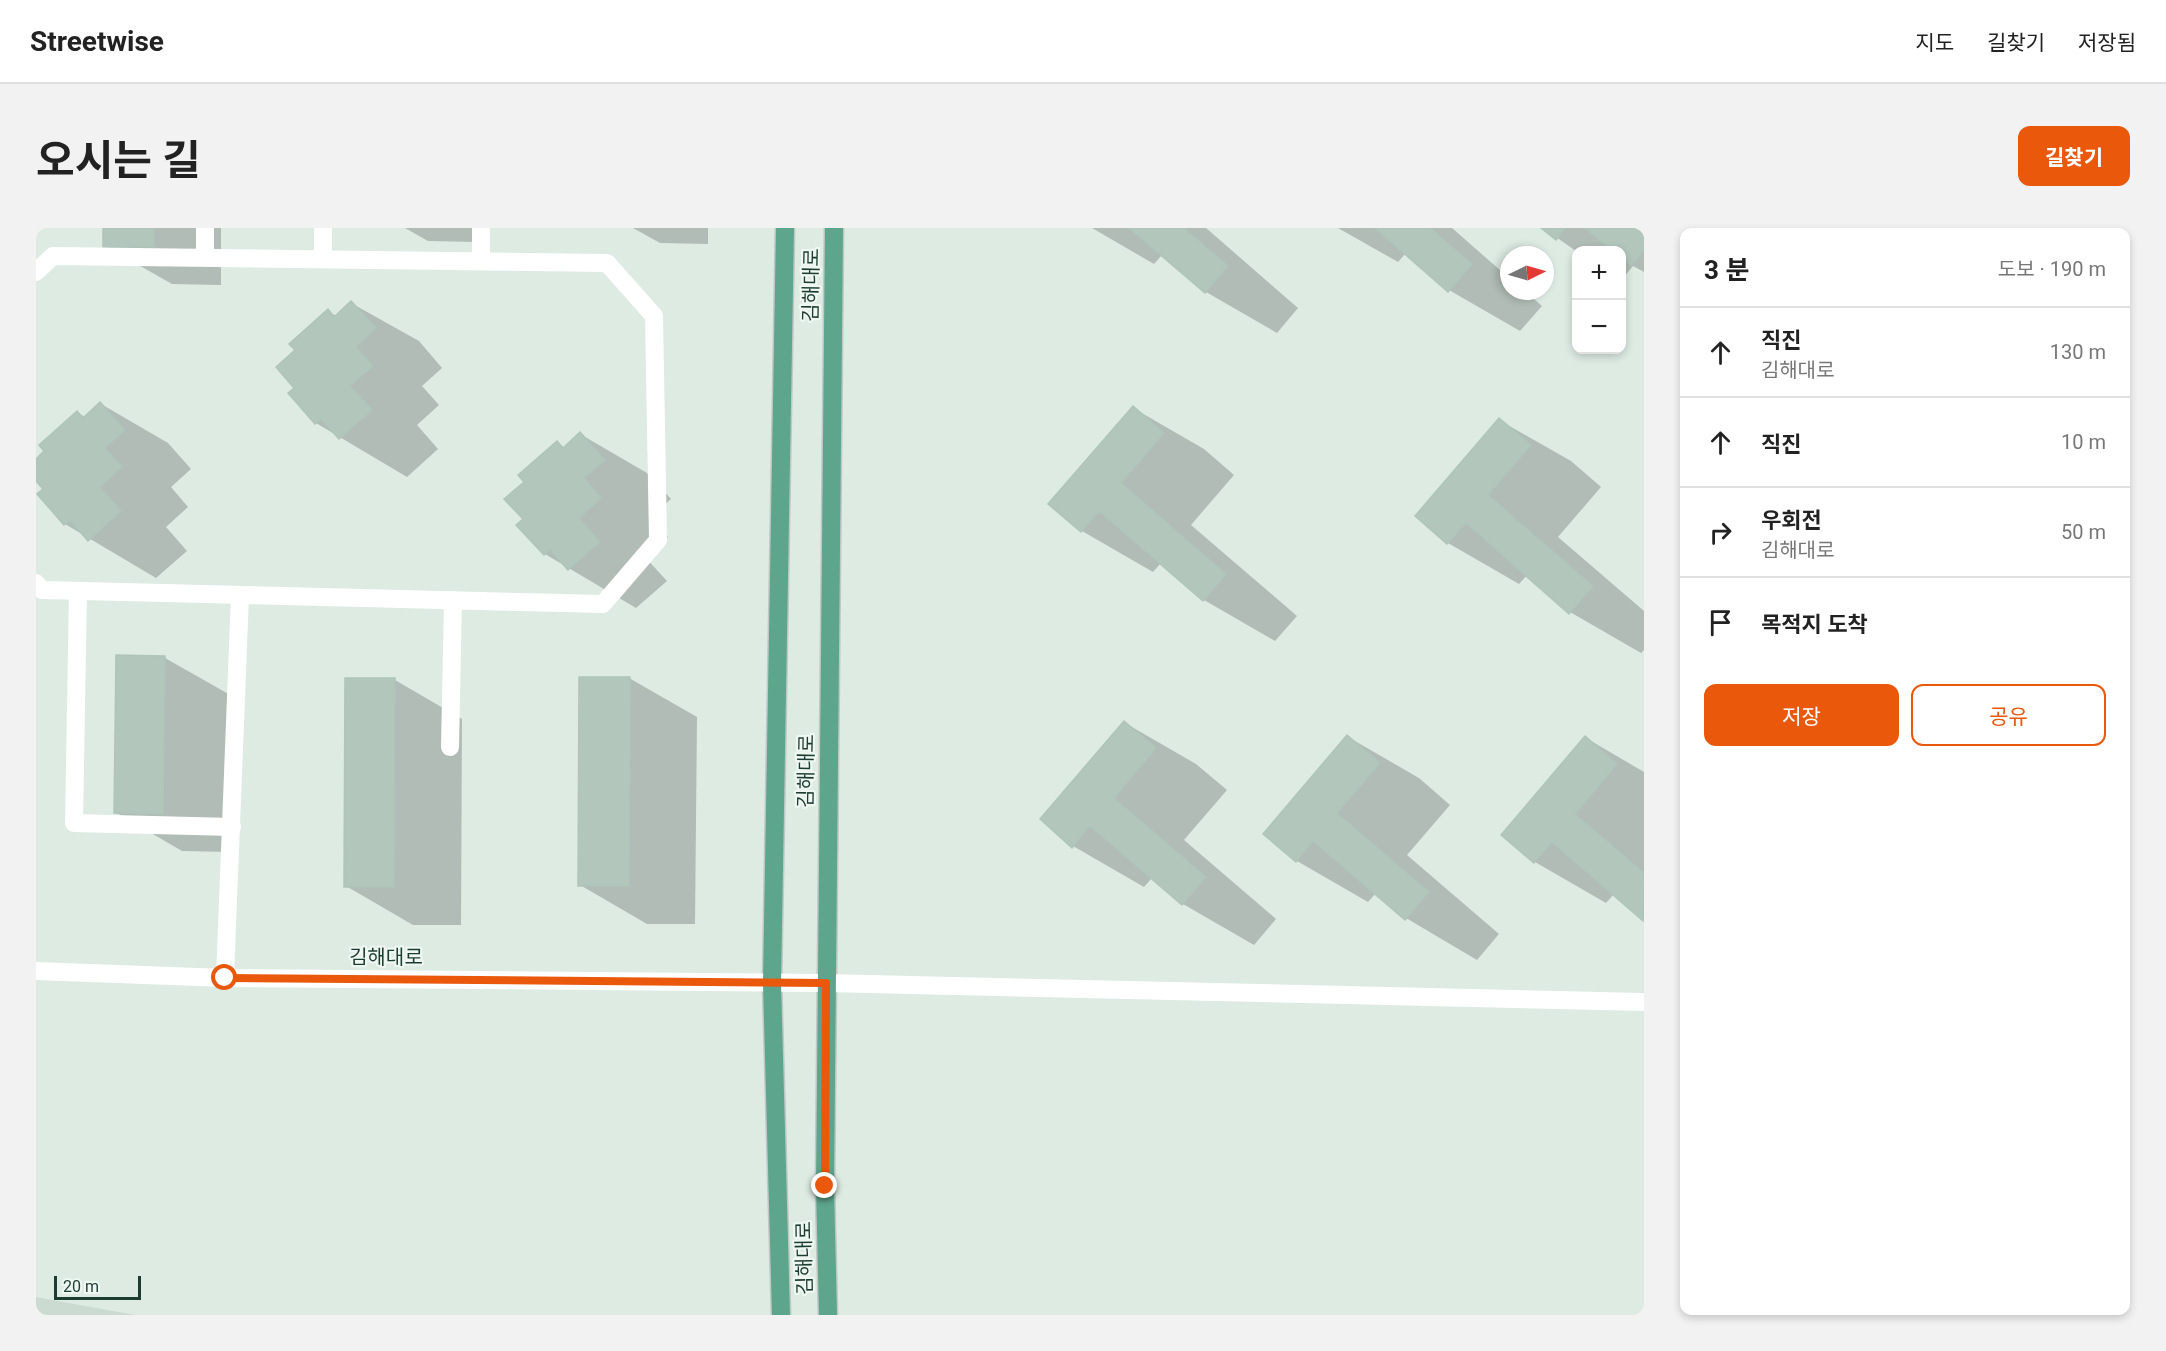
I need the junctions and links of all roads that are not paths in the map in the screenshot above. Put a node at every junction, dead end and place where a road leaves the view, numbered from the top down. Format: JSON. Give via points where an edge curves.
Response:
{"nodes":[{"id":1,"x":205,"y":228,"type":"edge"},
{"id":2,"x":323,"y":228,"type":"edge"},
{"id":3,"x":481,"y":228,"type":"edge"},
{"id":4,"x":785,"y":228,"type":"edge"},
{"id":5,"x":834,"y":228,"type":"edge"},
{"id":6,"x":205,"y":258,"type":"junction"},
{"id":7,"x":323,"y":259,"type":"junction"},
{"id":8,"x":481,"y":261,"type":"junction"},
{"id":9,"x":36,"y":272,"type":"edge"},
{"id":10,"x":36,"y":583,"type":"edge"},
{"id":11,"x":78,"y":591,"type":"junction"},
{"id":12,"x":240,"y":595,"type":"junction"},
{"id":13,"x":453,"y":600,"type":"junction"},
{"id":14,"x":450,"y":747,"type":"dead end"},
{"id":15,"x":232,"y":827,"type":"junction"},
{"id":16,"x":36,"y":971,"type":"edge"},
{"id":17,"x":225,"y":978,"type":"junction"},
{"id":18,"x":772,"y":983,"type":"junction"},
{"id":19,"x":826,"y":983,"type":"junction"},
{"id":20,"x":1644,"y":1002,"type":"edge"},
{"id":21,"x":781,"y":1315,"type":"edge"},
{"id":22,"x":828,"y":1315,"type":"edge"}],
"edges":[{"from":1,"to":6,"type":"street"},
{"from":2,"to":7,"type":"street"},
{"from":3,"to":8,"type":"street"},
{"from":4,"to":18,"type":"main road","name":"김해대로"},
{"from":5,"to":19,"type":"main road","name":"김해대로"},
{"from":6,"to":7,"type":"street"},
{"from":6,"to":9,"type":"street","via":[[53,256]]},
{"from":7,"to":8,"type":"street"},
{"from":8,"to":13,"type":"street","via":[[607,263],[654,316],[658,540],[603,604]]},
{"from":10,"to":11,"type":"street","via":[[42,590]]},
{"from":11,"to":12,"type":"street"},
{"from":11,"to":15,"type":"street","via":[[74,823]]},
{"from":12,"to":13,"type":"street"},
{"from":12,"to":15,"type":"street"},
{"from":13,"to":14,"type":"street"},
{"from":15,"to":17,"type":"street"},
{"from":16,"to":17,"type":"street","name":"김해대로"},
{"from":17,"to":18,"type":"street","name":"김해대로"},
{"from":18,"to":19,"type":"street"},
{"from":18,"to":21,"type":"main road","name":"김해대로"},
{"from":19,"to":20,"type":"street"},
{"from":19,"to":22,"type":"main road","name":"김해대로"}]}
